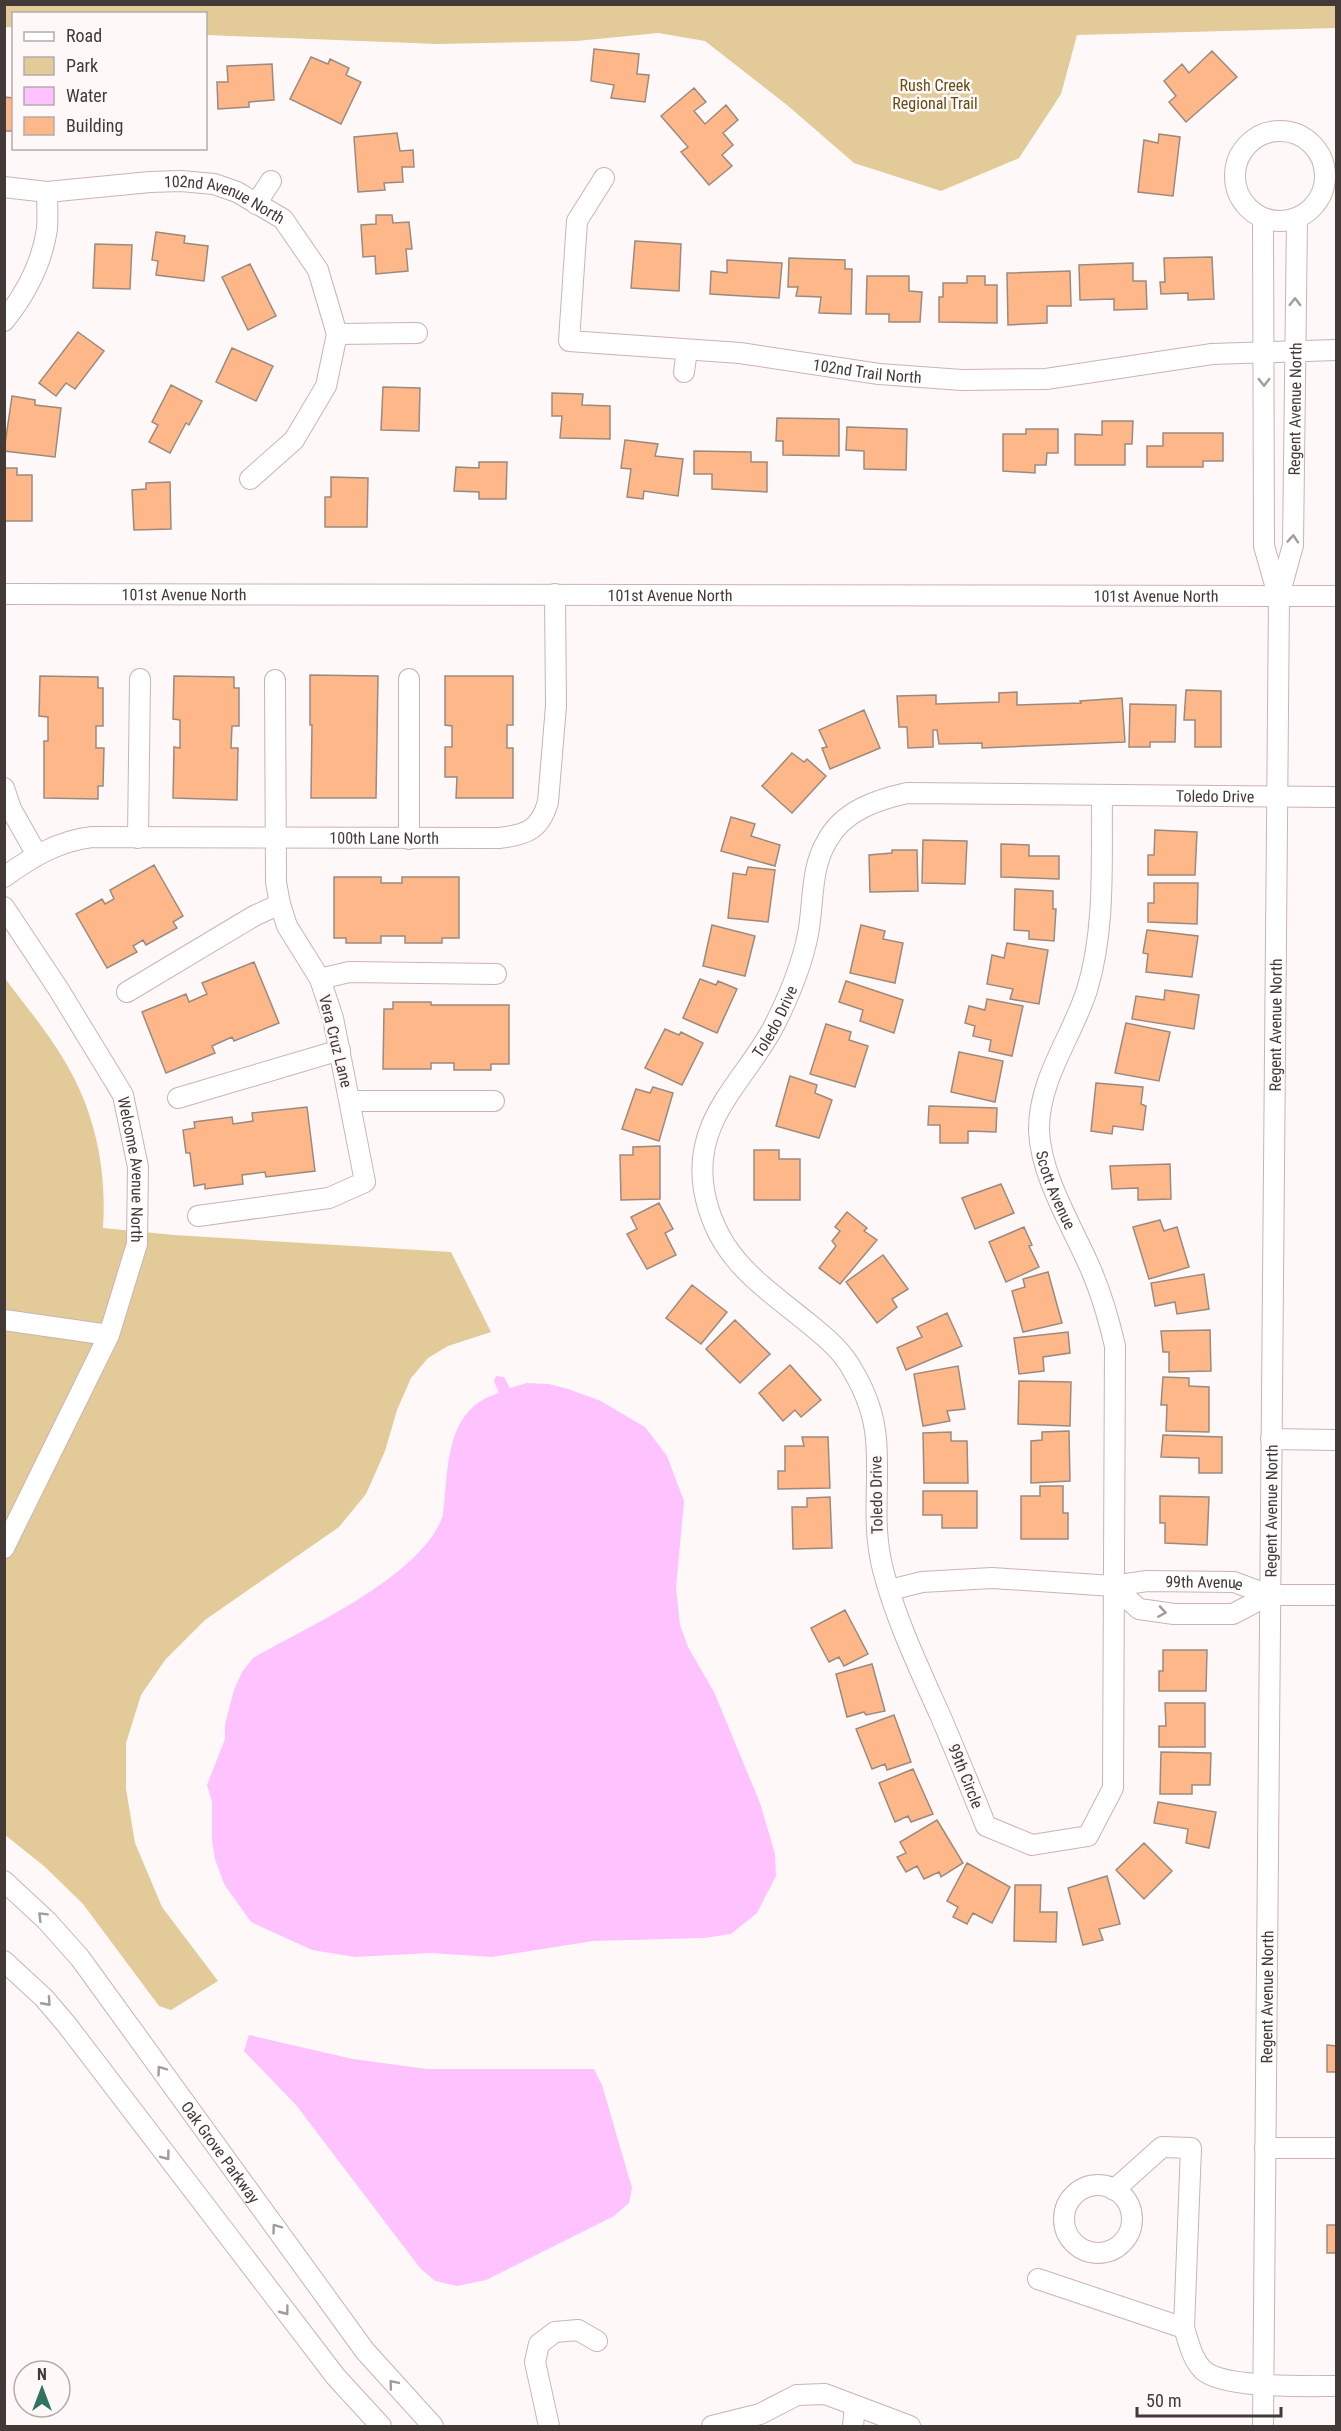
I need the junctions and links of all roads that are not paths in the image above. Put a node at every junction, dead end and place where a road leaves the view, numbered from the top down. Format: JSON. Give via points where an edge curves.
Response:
{"nodes":[{"id":1,"x":604,"y":178,"type":"dead end"},
{"id":2,"x":271,"y":181,"type":"dead end"},
{"id":3,"x":4,"y":187,"type":"edge"},
{"id":4,"x":47,"y":192,"type":"junction"},
{"id":5,"x":256,"y":204,"type":"junction"},
{"id":6,"x":1263,"y":219,"type":"junction"},
{"id":7,"x":1297,"y":219,"type":"junction"},
{"id":8,"x":4,"y":321,"type":"edge"},
{"id":9,"x":417,"y":333,"type":"dead end"},
{"id":10,"x":338,"y":334,"type":"junction"},
{"id":11,"x":687,"y":350,"type":"junction"},
{"id":12,"x":1336,"y":350,"type":"edge"},
{"id":13,"x":1264,"y":351,"type":"junction"},
{"id":14,"x":1294,"y":351,"type":"junction"},
{"id":15,"x":684,"y":372,"type":"dead end"},
{"id":16,"x":250,"y":478,"type":"dead end"},
{"id":17,"x":4,"y":594,"type":"edge"},
{"id":18,"x":555,"y":594,"type":"junction"},
{"id":19,"x":1279,"y":596,"type":"junction"},
{"id":20,"x":1336,"y":596,"type":"edge"},
{"id":21,"x":140,"y":679,"type":"dead end"},
{"id":22,"x":409,"y":679,"type":"dead end"},
{"id":23,"x":275,"y":680,"type":"dead end"},
{"id":24,"x":4,"y":788,"type":"edge"},
{"id":25,"x":1102,"y":795,"type":"junction"},
{"id":26,"x":1277,"y":796,"type":"junction"},
{"id":27,"x":1336,"y":797,"type":"edge"},
{"id":28,"x":138,"y":838,"type":"junction"},
{"id":29,"x":275,"y":839,"type":"junction"},
{"id":30,"x":409,"y":839,"type":"junction"},
{"id":31,"x":37,"y":855,"type":"junction"},
{"id":32,"x":4,"y":877,"type":"edge"},
{"id":33,"x":280,"y":904,"type":"junction"},
{"id":34,"x":4,"y":908,"type":"edge"},
{"id":35,"x":496,"y":974,"type":"dead end"},
{"id":36,"x":320,"y":979,"type":"junction"},
{"id":37,"x":127,"y":992,"type":"dead end"},
{"id":38,"x":340,"y":1050,"type":"junction"},
{"id":39,"x":178,"y":1098,"type":"dead end"},
{"id":40,"x":350,"y":1101,"type":"junction"},
{"id":41,"x":494,"y":1101,"type":"dead end"},
{"id":42,"x":198,"y":1216,"type":"dead end"},
{"id":43,"x":4,"y":1320,"type":"edge"},
{"id":44,"x":109,"y":1335,"type":"junction"},
{"id":45,"x":1270,"y":1438,"type":"junction"},
{"id":46,"x":1336,"y":1440,"type":"edge"},
{"id":47,"x":4,"y":1548,"type":"edge"},
{"id":48,"x":1113,"y":1586,"type":"junction"},
{"id":49,"x":890,"y":1590,"type":"junction"},
{"id":50,"x":1269,"y":1595,"type":"junction"},
{"id":51,"x":1336,"y":1595,"type":"edge"},
{"id":52,"x":4,"y":1881,"type":"edge"},
{"id":53,"x":4,"y":1961,"type":"edge"},
{"id":54,"x":1265,"y":2148,"type":"junction"},
{"id":55,"x":1336,"y":2148,"type":"edge"},
{"id":56,"x":1114,"y":2190,"type":"dead end"},
{"id":57,"x":1038,"y":2279,"type":"dead end"},
{"id":58,"x":1184,"y":2328,"type":"junction"},
{"id":59,"x":597,"y":2341,"type":"dead end"},
{"id":60,"x":1263,"y":2384,"type":"junction"},
{"id":61,"x":1336,"y":2386,"type":"edge"},
{"id":62,"x":855,"y":2406,"type":"junction"},
{"id":63,"x":763,"y":2420,"type":"edge"},
{"id":64,"x":908,"y":2426,"type":"edge"},
{"id":65,"x":381,"y":2427,"type":"edge"},
{"id":66,"x":433,"y":2427,"type":"edge"},
{"id":67,"x":549,"y":2427,"type":"edge"},
{"id":68,"x":712,"y":2427,"type":"edge"},
{"id":69,"x":853,"y":2427,"type":"edge"},
{"id":70,"x":1263,"y":2427,"type":"edge"}],
"edges":[{"from":1,"to":11,"type":"street","name":"102nd Trail North","via":[[577,221],[570,341]]},
{"from":2,"to":5,"type":"street"},
{"from":3,"to":4,"type":"street","name":"102nd Avenue North"},
{"from":4,"to":5,"type":"street","name":"102nd Avenue North","via":[[181,181],[214,184]]},
{"from":4,"to":8,"type":"street","via":[[47,228],[41,254],[22,298]]},
{"from":5,"to":10,"type":"street","name":"102nd Avenue North","via":[[283,219],[318,270]]},
{"from":6,"to":7,"type":"street"},
{"from":6,"to":7,"type":"street","via":[[1248,209],[1238,195],[1234,177],[1237,160],[1247,145],[1261,134],[1278,131],[1297,134],[1312,144],[1322,159],[1326,176],[1322,194],[1312,209]]},
{"from":6,"to":13,"type":"street","name":"Regent Avenue North"},
{"from":14,"to":7,"type":"street","name":"Regent Avenue North","one_way":true},
{"from":9,"to":10,"type":"street"},
{"from":10,"to":16,"type":"street","via":[[326,386],[294,440]]},
{"from":11,"to":13,"type":"street","name":"102nd Trail North","via":[[740,353],[879,374],[962,380],[1046,379],[1212,354]]},
{"from":11,"to":15,"type":"street"},
{"from":12,"to":14,"type":"street","name":"102nd Trail North"},
{"from":13,"to":14,"type":"street","name":"102nd Trail North"},
{"from":13,"to":19,"type":"street","name":"Regent Avenue North","one_way":true,"via":[[1264,546]]},
{"from":19,"to":14,"type":"street","name":"Regent Avenue North","one_way":true,"via":[[1293,544]]},
{"from":17,"to":18,"type":"street","name":"101st Avenue North"},
{"from":18,"to":19,"type":"street","name":"101st Avenue North"},
{"from":18,"to":30,"type":"street","name":"100th Lane North","via":[[556,706],[544,815],[526,833],[513,837]]},
{"from":19,"to":20,"type":"street","name":"101st Avenue North"},
{"from":19,"to":26,"type":"street","name":"Regent Avenue North"},
{"from":21,"to":28,"type":"street"},
{"from":22,"to":30,"type":"street"},
{"from":23,"to":29,"type":"street","name":"Vera Cruz Lane"},
{"from":24,"to":31,"type":"street"},
{"from":25,"to":26,"type":"street","name":"Toledo Drive"},
{"from":25,"to":48,"type":"street","name":"Scott Avenue","via":[[1100,929],[1094,962],[1078,1013],[1043,1097],[1039,1131],[1046,1168],[1106,1307],[1115,1346]]},
{"from":25,"to":49,"type":"street","name":"Toledo Drive","via":[[906,793],[880,799],[842,822],[827,839],[819,858],[808,934],[788,995],[759,1051],[725,1097],[706,1142],[704,1188],[722,1244],[757,1282],[838,1350],[863,1390],[876,1439],[878,1550]]},
{"from":26,"to":27,"type":"street","name":"Toledo Drive"},
{"from":26,"to":45,"type":"street","name":"Regent Avenue North"},
{"from":28,"to":29,"type":"street","name":"100th Lane North"},
{"from":28,"to":31,"type":"street","name":"100th Lane North","via":[[73,840]]},
{"from":29,"to":30,"type":"street","name":"100th Lane North"},
{"from":29,"to":33,"type":"street","name":"Vera Cruz Lane"},
{"from":31,"to":32,"type":"street","name":"100th Lane North"},
{"from":33,"to":36,"type":"street","name":"Vera Cruz Lane","via":[[287,926]]},
{"from":33,"to":37,"type":"street"},
{"from":34,"to":44,"type":"street","name":"Welcome Avenue North","via":[[123,1095],[138,1167],[137,1244]]},
{"from":35,"to":36,"type":"street","via":[[349,972]]},
{"from":36,"to":38,"type":"street","name":"Vera Cruz Lane"},
{"from":38,"to":39,"type":"street"},
{"from":38,"to":40,"type":"street","name":"Vera Cruz Lane"},
{"from":40,"to":41,"type":"street"},
{"from":40,"to":42,"type":"street","name":"Vera Cruz Lane","via":[[365,1182],[329,1198]]},
{"from":43,"to":44,"type":"street"},
{"from":44,"to":47,"type":"street","name":"Welcome Avenue North"},
{"from":45,"to":46,"type":"street"},
{"from":45,"to":50,"type":"street","name":"Regent Avenue North"},
{"from":48,"to":49,"type":"street","name":"99th Avenue","via":[[992,1578],[922,1582]]},
{"from":48,"to":49,"type":"street","name":"99th Circle","via":[[1113,1788],[1088,1836],[1032,1845],[986,1826],[908,1644]]},
{"from":48,"to":50,"type":"street","name":"99th Avenue","via":[[1147,1581],[1234,1582]]},
{"from":48,"to":50,"type":"street","name":"99th Avenue","one_way":true,"via":[[1139,1609],[1174,1614],[1233,1614]]},
{"from":50,"to":51,"type":"street"},
{"from":50,"to":54,"type":"street","name":"Regent Avenue North"},
{"from":66,"to":52,"type":"street","name":"Oak Grove Parkway","one_way":true,"via":[[365,2350],[80,1958]]},
{"from":53,"to":65,"type":"street","one_way":true,"via":[[67,2025],[336,2377]]},
{"from":54,"to":55,"type":"street"},
{"from":54,"to":60,"type":"street","name":"Regent Avenue North"},
{"from":56,"to":58,"type":"street","via":[[1162,2147],[1191,2148]]},
{"from":57,"to":58,"type":"street"},
{"from":58,"to":60,"type":"street","via":[[1192,2356],[1204,2371],[1227,2380]]},
{"from":59,"to":67,"type":"street","via":[[578,2330],[555,2332],[539,2344],[536,2362]]},
{"from":60,"to":61,"type":"street"},
{"from":60,"to":70,"type":"street","name":"Regent Avenue North"},
{"from":62,"to":63,"type":"street","via":[[825,2394],[797,2395]]},
{"from":62,"to":64,"type":"street"},
{"from":62,"to":69,"type":"street"},
{"from":63,"to":68,"type":"street"}]}
